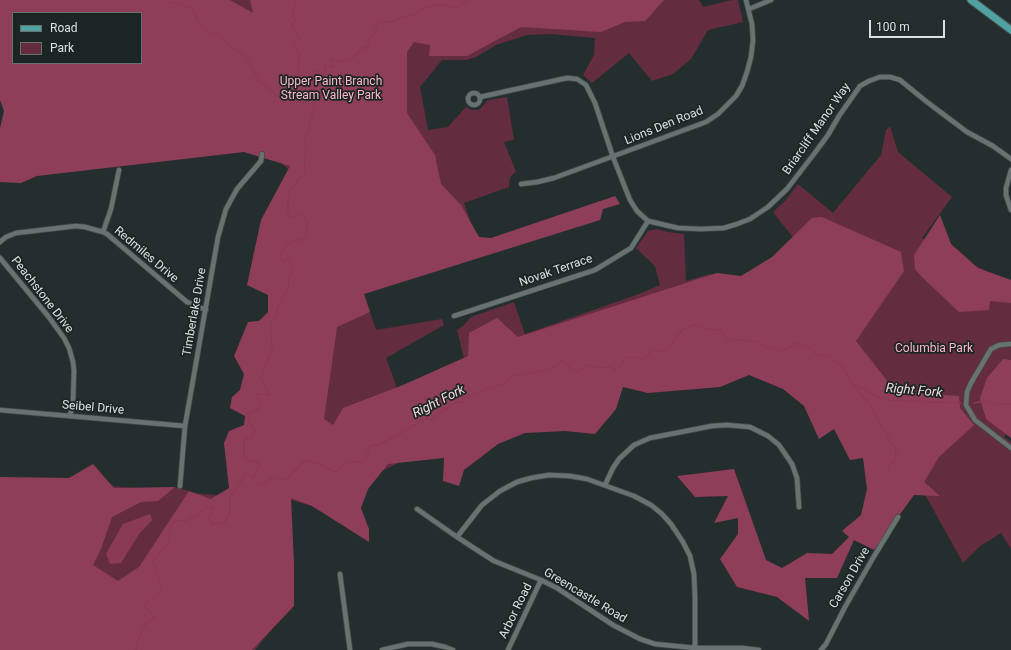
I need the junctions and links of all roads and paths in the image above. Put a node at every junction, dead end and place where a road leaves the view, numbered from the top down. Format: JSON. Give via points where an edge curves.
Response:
{"nodes":[{"id":1,"x":746,"y":0,"type":"edge"},
{"id":2,"x":771,"y":0,"type":"edge"},
{"id":3,"x":971,"y":0,"type":"edge"},
{"id":4,"x":748,"y":9,"type":"junction"},
{"id":5,"x":1011,"y":30,"type":"edge"},
{"id":6,"x":480,"y":97,"type":"dead end"},
{"id":7,"x":262,"y":154,"type":"dead end"},
{"id":8,"x":613,"y":157,"type":"junction"},
{"id":9,"x":1011,"y":159,"type":"edge"},
{"id":10,"x":118,"y":170,"type":"dead end"},
{"id":11,"x":1011,"y":170,"type":"edge"},
{"id":12,"x":520,"y":184,"type":"dead end"},
{"id":13,"x":1011,"y":210,"type":"edge"},
{"id":14,"x":648,"y":221,"type":"junction"},
{"id":15,"x":103,"y":232,"type":"junction"},
{"id":16,"x":0,"y":242,"type":"edge"},
{"id":17,"x":0,"y":258,"type":"edge"},
{"id":18,"x":206,"y":310,"type":"junction"},
{"id":19,"x":454,"y":316,"type":"dead end"},
{"id":20,"x":1011,"y":344,"type":"edge"},
{"id":21,"x":0,"y":410,"type":"edge"},
{"id":22,"x":70,"y":416,"type":"junction"},
{"id":23,"x":185,"y":426,"type":"junction"},
{"id":24,"x":1011,"y":448,"type":"edge"},
{"id":25,"x":606,"y":485,"type":"junction"},
{"id":26,"x":180,"y":486,"type":"dead end"},
{"id":27,"x":799,"y":507,"type":"dead end"},
{"id":28,"x":416,"y":509,"type":"dead end"},
{"id":29,"x":898,"y":517,"type":"dead end"},
{"id":30,"x":457,"y":537,"type":"junction"},
{"id":31,"x":340,"y":574,"type":"dead end"},
{"id":32,"x":542,"y":580,"type":"junction"},
{"id":33,"x":694,"y":648,"type":"junction"},
{"id":34,"x":350,"y":650,"type":"edge"},
{"id":35,"x":382,"y":650,"type":"edge"},
{"id":36,"x":453,"y":650,"type":"edge"},
{"id":37,"x":508,"y":650,"type":"edge"},
{"id":38,"x":759,"y":650,"type":"edge"},
{"id":39,"x":821,"y":650,"type":"edge"}],
"edges":[{"from":1,"to":4,"type":"street","name":"Lions Den Road"},
{"from":2,"to":4,"type":"street"},
{"from":3,"to":5,"type":"main road"},
{"from":4,"to":8,"type":"street","name":"Lions Den Road","via":[[753,40],[751,57],[742,86],[736,96],[706,122]]},
{"from":6,"to":8,"type":"street","via":[[567,78],[577,79],[586,85],[595,103]]},
{"from":7,"to":18,"type":"street","name":"Timberlake Drive","via":[[261,161],[237,189],[226,209],[218,237]]},
{"from":8,"to":12,"type":"street","name":"Lions Den Road","via":[[554,178]]},
{"from":8,"to":14,"type":"street","via":[[630,200]]},
{"from":9,"to":14,"type":"street","name":"Briarcliff Manor Way","via":[[967,132],[900,80],[880,77],[860,86],[828,135],[787,189],[768,207],[750,219],[724,228],[701,229],[678,228]]},
{"from":10,"to":15,"type":"street","via":[[111,210]]},
{"from":11,"to":13,"type":"street","via":[[1006,188]]},
{"from":14,"to":19,"type":"street","name":"Novak Terrace","via":[[631,248],[595,270]]},
{"from":15,"to":16,"type":"street","name":"Redmiles Drive","via":[[76,226],[16,233]]},
{"from":15,"to":18,"type":"street","name":"Redmiles Drive","via":[[187,302]]},
{"from":17,"to":22,"type":"street","name":"Peachstone Drive","via":[[48,316],[69,348],[74,371]]},
{"from":18,"to":23,"type":"street","name":"Timberlake Drive"},
{"from":20,"to":24,"type":"street","via":[[991,349],[967,392],[966,406],[975,420]]},
{"from":21,"to":22,"type":"street","name":"Seibel Drive"},
{"from":22,"to":23,"type":"street","name":"Seibel Drive"},
{"from":23,"to":26,"type":"street","name":"Timberlake Drive"},
{"from":25,"to":27,"type":"street","via":[[618,459],[634,445],[650,438],[727,424],[750,427],[779,445],[792,464],[797,478]]},
{"from":25,"to":30,"type":"street","via":[[588,479],[550,475],[518,482],[500,491],[482,505]]},
{"from":25,"to":33,"type":"street","via":[[650,505],[662,514],[684,542],[694,574]]},
{"from":28,"to":30,"type":"street","name":"Greencastle Road"},
{"from":29,"to":39,"type":"street","name":"Carson Drive"},
{"from":30,"to":32,"type":"street","name":"Greencastle Road","via":[[494,561]]},
{"from":31,"to":34,"type":"street"},
{"from":32,"to":33,"type":"street","name":"Greencastle Road","via":[[614,626],[640,639],[654,644]]},
{"from":32,"to":37,"type":"street","name":"Arbor Road"},
{"from":33,"to":38,"type":"street","name":"Greencastle Road"},
{"from":35,"to":36,"type":"street","via":[[408,644],[432,644]]}]}
